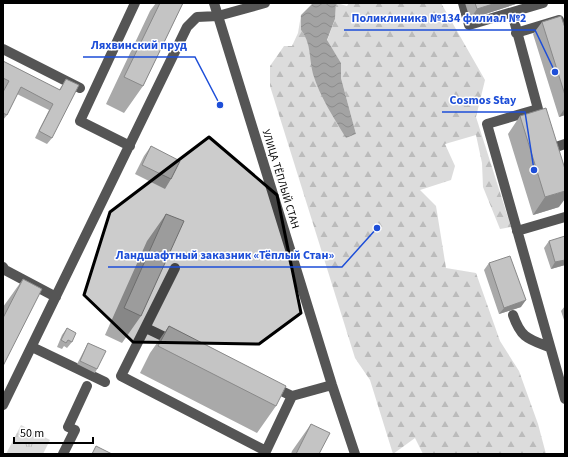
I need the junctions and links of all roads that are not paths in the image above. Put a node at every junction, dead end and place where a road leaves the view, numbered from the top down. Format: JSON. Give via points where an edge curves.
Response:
{"nodes":[{"id":1,"x":214,"y":3,"type":"edge"},
{"id":2,"x":265,"y":3,"type":"edge"},
{"id":3,"x":463,"y":3,"type":"edge"},
{"id":4,"x":543,"y":3,"type":"edge"},
{"id":5,"x":133,"y":4,"type":"edge"},
{"id":6,"x":512,"y":13,"type":"junction"},
{"id":7,"x":218,"y":16,"type":"junction"},
{"id":8,"x":516,"y":33,"type":"junction"},
{"id":9,"x":565,"y":40,"type":"edge"},
{"id":10,"x":3,"y":49,"type":"edge"},
{"id":11,"x":86,"y":91,"type":"junction"},
{"id":12,"x":546,"y":136,"type":"edge"},
{"id":13,"x":565,"y":144,"type":"edge"},
{"id":14,"x":130,"y":146,"type":"junction"},
{"id":15,"x":565,"y":217,"type":"edge"},
{"id":16,"x":517,"y":231,"type":"junction"},
{"id":17,"x":175,"y":268,"type":"dead end"},
{"id":18,"x":4,"y":270,"type":"edge"},
{"id":19,"x":56,"y":297,"type":"junction"},
{"id":20,"x":513,"y":315,"type":"dead end"},
{"id":21,"x":146,"y":328,"type":"junction"},
{"id":22,"x":180,"y":344,"type":"edge"},
{"id":23,"x":32,"y":347,"type":"junction"},
{"id":24,"x":549,"y":347,"type":"junction"},
{"id":25,"x":104,"y":382,"type":"dead end"},
{"id":26,"x":264,"y":383,"type":"edge"},
{"id":27,"x":332,"y":385,"type":"junction"},
{"id":28,"x":87,"y":386,"type":"dead end"},
{"id":29,"x":292,"y":396,"type":"junction"},
{"id":30,"x":565,"y":399,"type":"edge"},
{"id":31,"x":3,"y":405,"type":"edge"},
{"id":32,"x":63,"y":454,"type":"edge"},
{"id":33,"x":355,"y":454,"type":"edge"}],
"edges":[{"from":1,"to":7,"type":"street","name":"УЛИЦА ТЁПЛЫЙ СТАН"},
{"from":2,"to":7,"type":"street"},
{"from":3,"to":6,"type":"street","via":[[469,25]]},
{"from":4,"to":6,"type":"street"},
{"from":5,"to":11,"type":"street"},
{"from":6,"to":8,"type":"street"},
{"from":7,"to":14,"type":"street","via":[[197,18],[187,27]]},
{"from":7,"to":27,"type":"street","name":"УЛИЦА ТЁПЛЫЙ СТАН"},
{"from":8,"to":9,"type":"street","via":[[559,20]]},
{"from":8,"to":16,"type":"street","via":[[539,112],[487,124]]},
{"from":10,"to":11,"type":"street"},
{"from":11,"to":14,"type":"street","via":[[80,121]]},
{"from":12,"to":13,"type":"street","via":[[550,149]]},
{"from":14,"to":19,"type":"street"},
{"from":15,"to":16,"type":"street"},
{"from":16,"to":24,"type":"street"},
{"from":17,"to":21,"type":"street"},
{"from":18,"to":19,"type":"street"},
{"from":19,"to":23,"type":"street"},
{"from":20,"to":24,"type":"street","via":[[517,328],[524,337]]},
{"from":21,"to":22,"type":"street"},
{"from":21,"to":29,"type":"street","via":[[121,376],[266,451]]},
{"from":23,"to":25,"type":"street"},
{"from":23,"to":31,"type":"street"},
{"from":24,"to":30,"type":"street"},
{"from":26,"to":29,"type":"street"},
{"from":27,"to":29,"type":"street"},
{"from":27,"to":33,"type":"street","name":"УЛИЦА ТЁПЛЫЙ СТАН"},
{"from":28,"to":32,"type":"street","via":[[68,427],[75,430]]}]}
